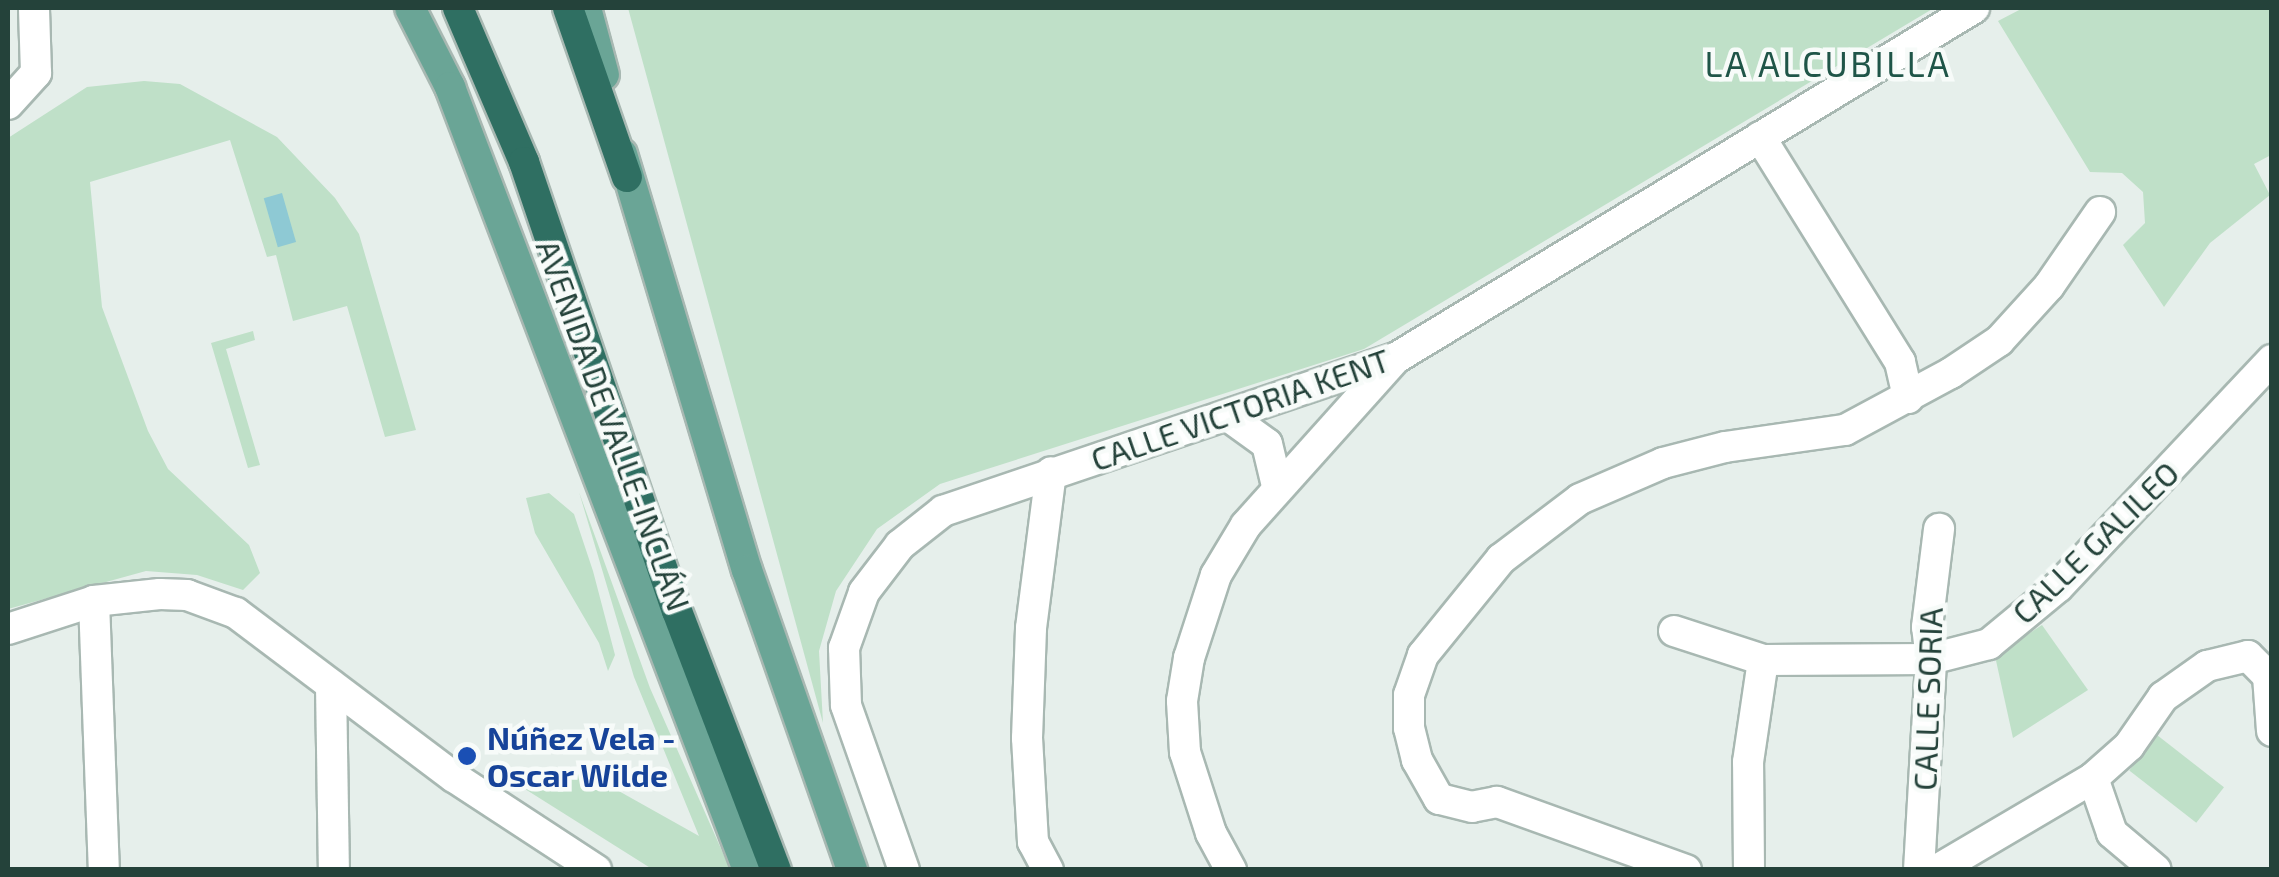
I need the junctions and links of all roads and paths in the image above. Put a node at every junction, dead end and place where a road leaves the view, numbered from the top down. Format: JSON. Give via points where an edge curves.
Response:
{"nodes":[{"id":1,"x":34,"y":8,"type":"edge"},
{"id":2,"x":410,"y":8,"type":"edge"},
{"id":3,"x":458,"y":8,"type":"edge"},
{"id":4,"x":568,"y":8,"type":"edge"},
{"id":5,"x":586,"y":8,"type":"edge"},
{"id":6,"x":1974,"y":8,"type":"edge"},
{"id":7,"x":8,"y":104,"type":"edge"},
{"id":8,"x":1760,"y":137,"type":"junction"},
{"id":9,"x":627,"y":177,"type":"junction"},
{"id":10,"x":2100,"y":212,"type":"dead end"},
{"id":11,"x":1396,"y":358,"type":"junction"},
{"id":12,"x":2272,"y":360,"type":"edge"},
{"id":13,"x":1908,"y":398,"type":"junction"},
{"id":14,"x":1232,"y":418,"type":"junction"},
{"id":15,"x":1051,"y":472,"type":"junction"},
{"id":16,"x":1277,"y":486,"type":"junction"},
{"id":17,"x":1939,"y":529,"type":"dead end"},
{"id":18,"x":94,"y":601,"type":"junction"},
{"id":19,"x":8,"y":629,"type":"edge"},
{"id":20,"x":1674,"y":631,"type":"dead end"},
{"id":21,"x":1931,"y":659,"type":"junction"},
{"id":22,"x":1763,"y":660,"type":"junction"},
{"id":23,"x":331,"y":685,"type":"junction"},
{"id":24,"x":2272,"y":731,"type":"edge"},
{"id":25,"x":2093,"y":778,"type":"junction"},
{"id":26,"x":104,"y":870,"type":"edge"},
{"id":27,"x":334,"y":870,"type":"edge"},
{"id":28,"x":596,"y":870,"type":"edge"},
{"id":29,"x":748,"y":870,"type":"edge"},
{"id":30,"x":776,"y":870,"type":"edge"},
{"id":31,"x":852,"y":870,"type":"edge"},
{"id":32,"x":904,"y":870,"type":"edge"},
{"id":33,"x":1048,"y":870,"type":"edge"},
{"id":34,"x":1231,"y":870,"type":"edge"},
{"id":35,"x":1686,"y":870,"type":"edge"},
{"id":36,"x":1749,"y":870,"type":"edge"},
{"id":37,"x":1919,"y":870,"type":"edge"},
{"id":38,"x":1937,"y":870,"type":"edge"},
{"id":39,"x":2156,"y":870,"type":"edge"}],
"edges":[{"from":1,"to":7,"type":"street","via":[[36,73]]},
{"from":2,"to":29,"type":"main road","name":"AVENIDA DE VALLE-INCLÁN","via":[[450,87]]},
{"from":3,"to":30,"type":"highway","via":[[524,162],[677,611]]},
{"from":4,"to":9,"type":"highway"},
{"from":5,"to":9,"type":"main road"},
{"from":6,"to":8,"type":"street","name":"CALLE VICTORIA KENT"},
{"from":8,"to":11,"type":"street","name":"CALLE VICTORIA KENT"},
{"from":8,"to":13,"type":"street","via":[[1900,362]]},
{"from":9,"to":31,"type":"main road","via":[[747,570]]},
{"from":10,"to":13,"type":"street","via":[[2049,286],[1998,341]]},
{"from":11,"to":14,"type":"street","name":"CALLE VICTORIA KENT"},
{"from":11,"to":16,"type":"street"},
{"from":12,"to":21,"type":"street","name":"CALLE GALILEO","via":[[2058,587],[1989,644]]},
{"from":13,"to":35,"type":"street","via":[[1845,430],[1725,447],[1580,499],[1501,560],[1445,621],[1409,695],[1417,760],[1440,798],[1472,807],[1497,802]]},
{"from":14,"to":15,"type":"street","name":"CALLE VICTORIA KENT"},
{"from":14,"to":16,"type":"street","via":[[1267,444]]},
{"from":15,"to":32,"type":"street","name":"CALLE VICTORIA KENT","via":[[943,510],[900,546],[864,592],[844,648],[846,705]]},
{"from":15,"to":33,"type":"street","via":[[1027,721],[1034,842]]},
{"from":16,"to":34,"type":"street","via":[[1216,575],[1182,701],[1185,752],[1211,833]]},
{"from":17,"to":21,"type":"street","name":"CALLE SORIA","via":[[1927,628]]},
{"from":18,"to":19,"type":"street"},
{"from":18,"to":23,"type":"street","via":[[160,594],[236,612]]},
{"from":18,"to":26,"type":"street"},
{"from":20,"to":22,"type":"street","name":"CALLE GALILEO"},
{"from":21,"to":22,"type":"street","name":"CALLE GALILEO"},
{"from":21,"to":37,"type":"street","name":"CALLE SORIA"},
{"from":22,"to":36,"type":"street","via":[[1748,762]]},
{"from":23,"to":27,"type":"street"},
{"from":23,"to":28,"type":"street","via":[[466,786]]},
{"from":24,"to":25,"type":"street","via":[[2268,676],[2248,656],[2208,666],[2163,697],[2129,746]]},
{"from":25,"to":38,"type":"street"},
{"from":25,"to":39,"type":"street","via":[[2112,833]]}]}
